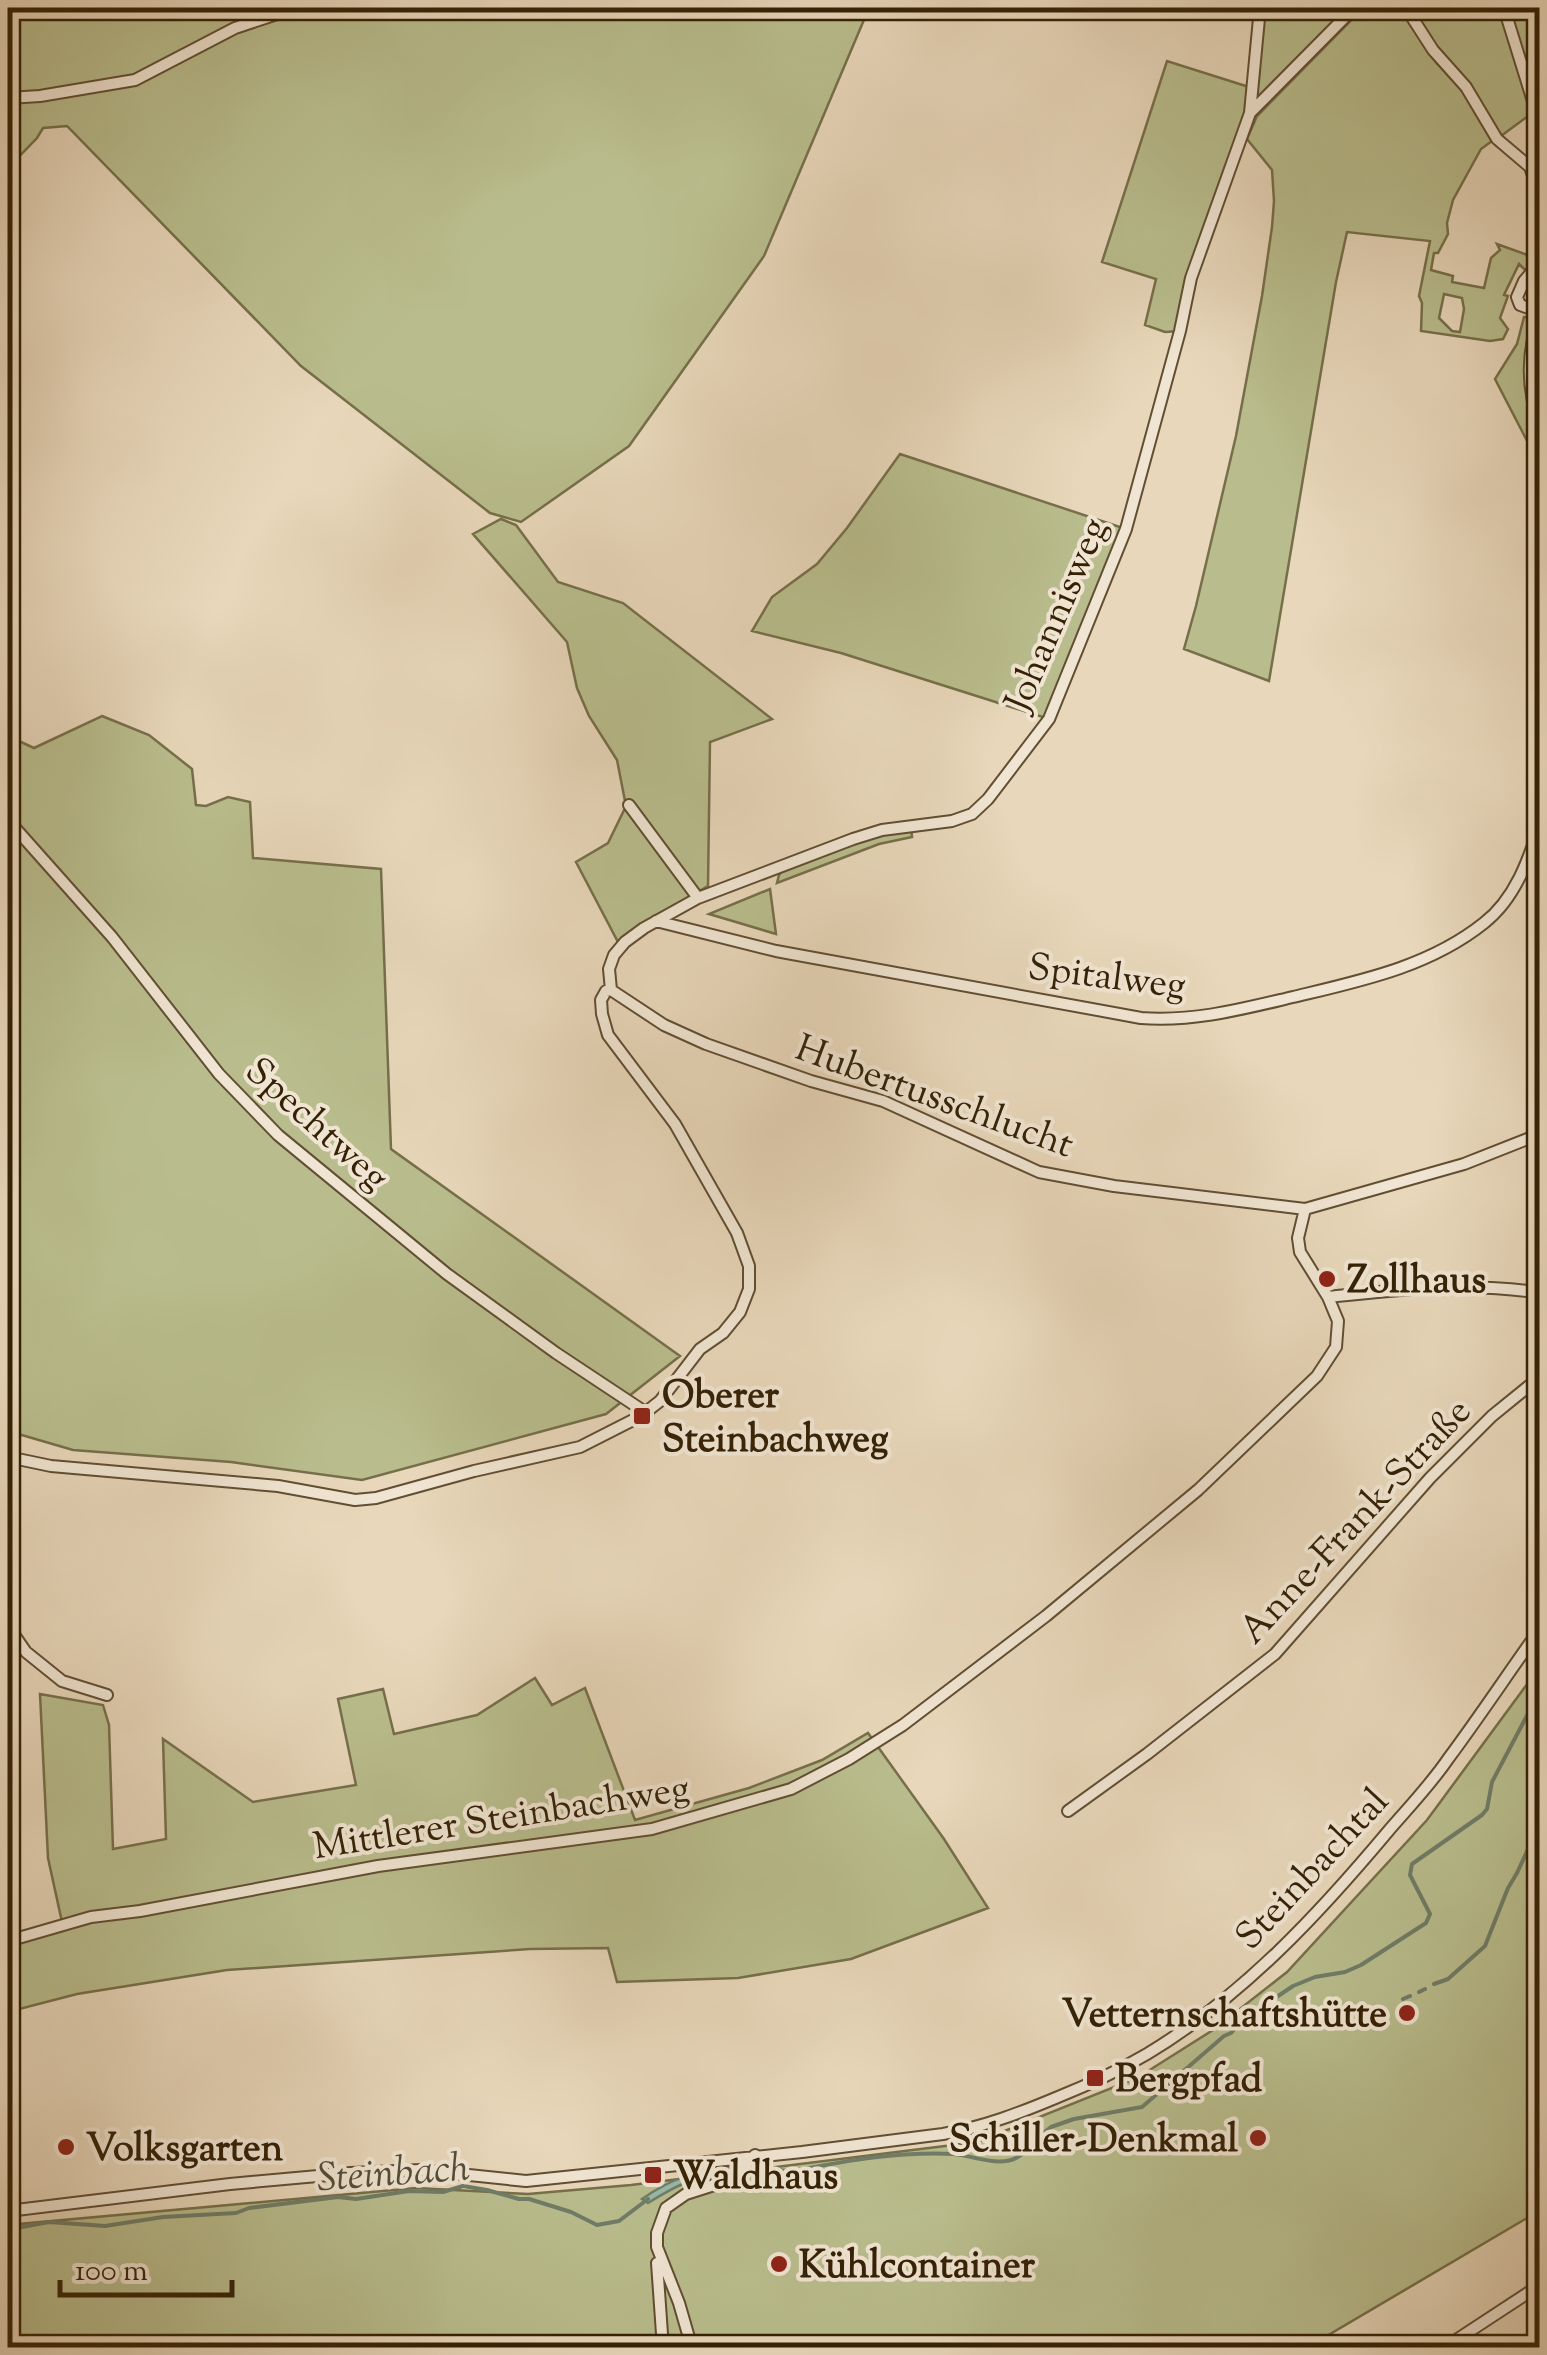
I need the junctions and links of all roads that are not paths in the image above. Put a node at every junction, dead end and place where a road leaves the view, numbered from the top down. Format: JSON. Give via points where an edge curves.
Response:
{"nodes":[{"id":1,"x":295,"y":8,"type":"edge"},
{"id":2,"x":1260,"y":8,"type":"edge"},
{"id":3,"x":1354,"y":8,"type":"edge"},
{"id":4,"x":1406,"y":8,"type":"edge"},
{"id":5,"x":1504,"y":8,"type":"edge"},
{"id":6,"x":8,"y":98,"type":"edge"},
{"id":7,"x":1250,"y":113,"type":"junction"},
{"id":8,"x":1540,"y":124,"type":"edge"},
{"id":9,"x":1540,"y":196,"type":"edge"},
{"id":10,"x":1540,"y":267,"type":"edge"},
{"id":11,"x":1540,"y":314,"type":"edge"},
{"id":12,"x":1540,"y":425,"type":"edge"},
{"id":13,"x":629,"y":804,"type":"dead end"},
{"id":14,"x":8,"y":820,"type":"edge"},
{"id":15,"x":1540,"y":824,"type":"edge"},
{"id":16,"x":698,"y":898,"type":"junction"},
{"id":17,"x":656,"y":921,"type":"junction"},
{"id":18,"x":611,"y":990,"type":"junction"},
{"id":19,"x":1540,"y":1134,"type":"edge"},
{"id":20,"x":1305,"y":1211,"type":"junction"},
{"id":21,"x":1540,"y":1293,"type":"edge"},
{"id":22,"x":1328,"y":1297,"type":"junction"},
{"id":23,"x":1540,"y":1376,"type":"edge"},
{"id":24,"x":645,"y":1412,"type":"junction"},
{"id":25,"x":8,"y":1457,"type":"edge"},
{"id":26,"x":8,"y":1626,"type":"edge"},
{"id":27,"x":1540,"y":1629,"type":"edge"},
{"id":28,"x":107,"y":1695,"type":"dead end"},
{"id":29,"x":1068,"y":1812,"type":"dead end"},
{"id":30,"x":8,"y":1941,"type":"edge"},
{"id":31,"x":755,"y":2155,"type":"junction"},
{"id":32,"x":8,"y":2211,"type":"edge"},
{"id":33,"x":657,"y":2247,"type":"junction"},
{"id":34,"x":1540,"y":2284,"type":"edge"},
{"id":35,"x":663,"y":2348,"type":"edge"},
{"id":36,"x":692,"y":2348,"type":"edge"},
{"id":37,"x":1444,"y":2348,"type":"edge"}],
"edges":[{"from":1,"to":6,"type":"street","via":[[235,28],[135,80]]},
{"from":2,"to":7,"type":"street","name":"Johannisweg"},
{"from":3,"to":7,"type":"street"},
{"from":4,"to":9,"type":"street","via":[[1497,139],[1530,167]]},
{"from":5,"to":8,"type":"street"},
{"from":7,"to":16,"type":"street","name":"Johannisweg","via":[[1191,278],[1126,529],[1049,719],[972,814],[852,838]]},
{"from":10,"to":11,"type":"street","via":[[1518,298]]},
{"from":11,"to":12,"type":"street","via":[[1527,374]]},
{"from":13,"to":16,"type":"street"},
{"from":14,"to":24,"type":"street","name":"Spechtweg","via":[[112,937],[218,1074],[278,1135],[447,1274]]},
{"from":15,"to":17,"type":"street","name":"Spitalweg","via":[[1514,888],[1487,921],[1450,945],[1378,977],[1194,1019],[1142,1018]]},
{"from":16,"to":17,"type":"street","name":"Johannisweg"},
{"from":17,"to":18,"type":"street","name":"Johannisweg","via":[[614,956]]},
{"from":18,"to":20,"type":"street","name":"Hubertusschlucht","via":[[706,1044],[883,1100],[1038,1172]]},
{"from":18,"to":24,"type":"street","via":[[601,1000],[608,1035],[675,1124],[750,1266],[740,1312]]},
{"from":19,"to":20,"type":"street"},
{"from":20,"to":22,"type":"street","via":[[1300,1252]]},
{"from":21,"to":22,"type":"street","via":[[1412,1288]]},
{"from":22,"to":30,"type":"street","name":"Mittlerer Steinbachweg","via":[[1338,1321],[1336,1347],[1317,1376],[1198,1490],[903,1725],[791,1788],[652,1829],[378,1866],[91,1918]]},
{"from":23,"to":29,"type":"street","name":"Anne-Frank-Straße","via":[[1430,1478],[1275,1654]]},
{"from":24,"to":25,"type":"street","via":[[580,1448],[355,1500]]},
{"from":26,"to":28,"type":"street","via":[[26,1652],[62,1681]]},
{"from":27,"to":31,"type":"street","name":"Steinbachtal","via":[[1446,1762],[1307,1923],[1243,1985],[1146,2055],[974,2128]]},
{"from":31,"to":32,"type":"street","name":"Steinbachtal","via":[[526,2180],[421,2170],[351,2173]]},
{"from":31,"to":33,"type":"street","via":[[733,2179],[666,2208]]},
{"from":33,"to":35,"type":"street"},
{"from":33,"to":36,"type":"street"},
{"from":34,"to":37,"type":"street"}]}
